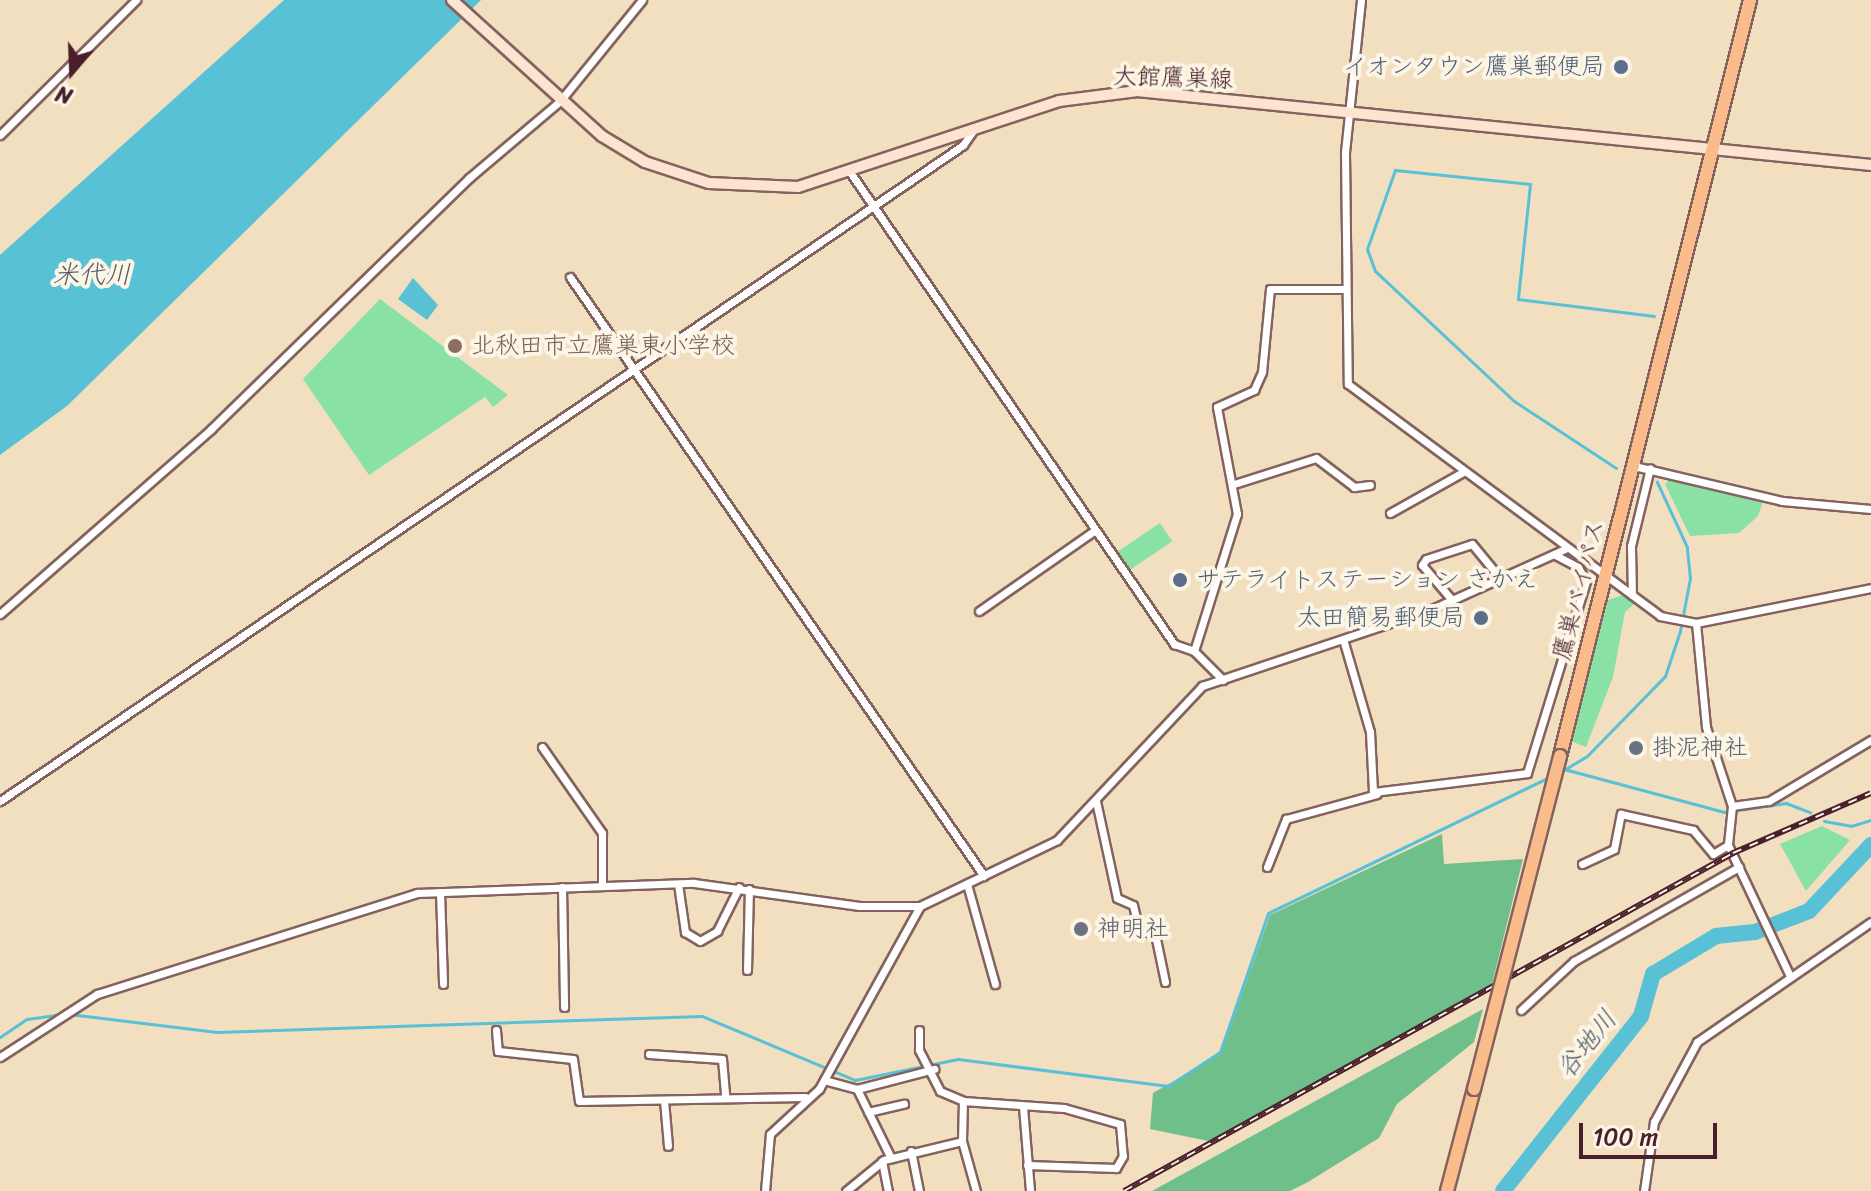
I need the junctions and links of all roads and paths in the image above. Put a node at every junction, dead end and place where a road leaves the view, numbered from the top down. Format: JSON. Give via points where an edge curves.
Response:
{"nodes":[{"id":1,"x":136,"y":0,"type":"edge"},
{"id":2,"x":452,"y":0,"type":"edge"},
{"id":3,"x":642,"y":0,"type":"edge"},
{"id":4,"x":1361,"y":0,"type":"edge"},
{"id":5,"x":1750,"y":0,"type":"edge"},
{"id":6,"x":560,"y":101,"type":"junction"},
{"id":7,"x":1348,"y":110,"type":"junction"},
{"id":8,"x":975,"y":128,"type":"junction"},
{"id":9,"x":0,"y":135,"type":"edge"},
{"id":10,"x":1715,"y":148,"type":"junction"},
{"id":11,"x":1871,"y":165,"type":"edge"},
{"id":12,"x":850,"y":172,"type":"junction"},
{"id":13,"x":874,"y":205,"type":"junction"},
{"id":14,"x":570,"y":277,"type":"dead end"},
{"id":15,"x":1342,"y":289,"type":"junction"},
{"id":16,"x":636,"y":369,"type":"junction"},
{"id":17,"x":1634,"y":466,"type":"junction"},
{"id":18,"x":1650,"y":468,"type":"junction"},
{"id":19,"x":1463,"y":472,"type":"junction"},
{"id":20,"x":1234,"y":484,"type":"junction"},
{"id":21,"x":1370,"y":485,"type":"dead end"},
{"id":22,"x":1871,"y":509,"type":"edge"},
{"id":23,"x":1390,"y":513,"type":"dead end"},
{"id":24,"x":1095,"y":530,"type":"junction"},
{"id":25,"x":1567,"y":548,"type":"junction"},
{"id":26,"x":1554,"y":554,"type":"junction"},
{"id":27,"x":1604,"y":574,"type":"junction"},
{"id":28,"x":1500,"y":578,"type":"junction"},
{"id":29,"x":1871,"y":588,"type":"edge"},
{"id":30,"x":1632,"y":595,"type":"junction"},
{"id":31,"x":1452,"y":600,"type":"junction"},
{"id":32,"x":979,"y":611,"type":"dead end"},
{"id":33,"x":0,"y":614,"type":"edge"},
{"id":34,"x":1696,"y":623,"type":"junction"},
{"id":35,"x":1343,"y":639,"type":"junction"},
{"id":36,"x":1194,"y":651,"type":"junction"},
{"id":37,"x":1223,"y":680,"type":"junction"},
{"id":38,"x":1871,"y":740,"type":"edge"},
{"id":39,"x":542,"y":747,"type":"dead end"},
{"id":40,"x":1379,"y":793,"type":"junction"},
{"id":41,"x":0,"y":801,"type":"edge"},
{"id":42,"x":1096,"y":801,"type":"junction"},
{"id":43,"x":1731,"y":807,"type":"junction"},
{"id":44,"x":1728,"y":845,"type":"junction"},
{"id":45,"x":1582,"y":864,"type":"dead end"},
{"id":46,"x":1267,"y":867,"type":"dead end"},
{"id":47,"x":1739,"y":867,"type":"junction"},
{"id":48,"x":984,"y":876,"type":"junction"},
{"id":49,"x":678,"y":884,"type":"junction"},
{"id":50,"x":967,"y":884,"type":"junction"},
{"id":51,"x":602,"y":885,"type":"junction"},
{"id":52,"x":562,"y":887,"type":"junction"},
{"id":53,"x":739,"y":887,"type":"junction"},
{"id":54,"x":749,"y":889,"type":"junction"},
{"id":55,"x":440,"y":892,"type":"junction"},
{"id":56,"x":920,"y":906,"type":"junction"},
{"id":57,"x":1871,"y":922,"type":"edge"},
{"id":58,"x":747,"y":970,"type":"dead end"},
{"id":59,"x":1790,"y":976,"type":"junction"},
{"id":60,"x":1165,"y":982,"type":"dead end"},
{"id":61,"x":443,"y":984,"type":"dead end"},
{"id":62,"x":995,"y":984,"type":"dead end"},
{"id":63,"x":564,"y":1007,"type":"dead end"},
{"id":64,"x":1521,"y":1010,"type":"dead end"},
{"id":65,"x":496,"y":1030,"type":"dead end"},
{"id":66,"x":919,"y":1030,"type":"dead end"},
{"id":67,"x":649,"y":1054,"type":"dead end"},
{"id":68,"x":0,"y":1057,"type":"edge"},
{"id":69,"x":932,"y":1066,"type":"junction"},
{"id":70,"x":827,"y":1074,"type":"junction"},
{"id":71,"x":857,"y":1089,"type":"junction"},
{"id":72,"x":725,"y":1097,"type":"junction"},
{"id":73,"x":805,"y":1097,"type":"junction"},
{"id":74,"x":664,"y":1100,"type":"junction"},
{"id":75,"x":963,"y":1101,"type":"junction"},
{"id":76,"x":904,"y":1104,"type":"dead end"},
{"id":77,"x":1023,"y":1107,"type":"junction"},
{"id":78,"x":868,"y":1112,"type":"junction"},
{"id":79,"x":962,"y":1141,"type":"junction"},
{"id":80,"x":668,"y":1146,"type":"dead end"},
{"id":81,"x":911,"y":1151,"type":"junction"},
{"id":82,"x":886,"y":1159,"type":"junction"},
{"id":83,"x":1027,"y":1165,"type":"junction"},
{"id":84,"x":765,"y":1191,"type":"edge"},
{"id":85,"x":846,"y":1191,"type":"edge"},
{"id":86,"x":888,"y":1191,"type":"edge"},
{"id":87,"x":919,"y":1191,"type":"edge"},
{"id":88,"x":976,"y":1191,"type":"edge"},
{"id":89,"x":1030,"y":1191,"type":"edge"},
{"id":90,"x":1447,"y":1191,"type":"edge"},
{"id":91,"x":1644,"y":1191,"type":"edge"}],
"edges":[{"from":1,"to":9,"type":"street"},
{"from":2,"to":6,"type":"main road","name":"大館鷹巣線"},
{"from":3,"to":6,"type":"street"},
{"from":4,"to":7,"type":"street"},
{"from":5,"to":10,"type":"highway","name":"鷹巣バイパス"},
{"from":6,"to":12,"type":"main road","name":"大館鷹巣線","via":[[645,162],[709,183],[798,187]]},
{"from":6,"to":33,"type":"street","via":[[469,178],[211,429]]},
{"from":7,"to":8,"type":"main road","name":"大館鷹巣線","via":[[1137,91],[1059,101]]},
{"from":7,"to":10,"type":"main road","name":"大館鷹巣線"},
{"from":7,"to":15,"type":"street"},
{"from":8,"to":12,"type":"main road","name":"大館鷹巣線"},
{"from":8,"to":13,"type":"street","via":[[963,145]]},
{"from":10,"to":11,"type":"main road","name":"大館鷹巣線"},
{"from":10,"to":17,"type":"highway","name":"鷹巣バイパス"},
{"from":12,"to":13,"type":"street"},
{"from":13,"to":16,"type":"street"},
{"from":13,"to":24,"type":"street"},
{"from":14,"to":16,"type":"street"},
{"from":15,"to":19,"type":"street","via":[[1348,384]]},
{"from":15,"to":20,"type":"street","via":[[1270,289],[1262,372],[1254,390],[1217,407]]},
{"from":16,"to":41,"type":"street"},
{"from":16,"to":48,"type":"street"},
{"from":17,"to":18,"type":"street"},
{"from":17,"to":27,"type":"highway","name":"鷹巣バイパス"},
{"from":18,"to":22,"type":"street","via":[[1782,501]]},
{"from":18,"to":30,"type":"street","via":[[1631,546]]},
{"from":19,"to":23,"type":"street"},
{"from":19,"to":25,"type":"street"},
{"from":20,"to":21,"type":"street","via":[[1316,458],[1354,487]]},
{"from":20,"to":36,"type":"street","via":[[1231,545]]},
{"from":24,"to":32,"type":"street"},
{"from":24,"to":36,"type":"street","via":[[1174,644]]},
{"from":25,"to":26,"type":"street"},
{"from":25,"to":27,"type":"street"},
{"from":26,"to":28,"type":"street"},
{"from":26,"to":40,"type":"street","via":[[1578,567],[1586,581],[1527,773]]},
{"from":27,"to":30,"type":"street"},
{"from":27,"to":90,"type":"highway","name":"鷹巣バイパス","bridge":true},
{"from":28,"to":31,"type":"street"},
{"from":28,"to":31,"type":"street","via":[[1472,544],[1426,559],[1422,565]]},
{"from":29,"to":34,"type":"street"},
{"from":30,"to":34,"type":"street","via":[[1660,616]]},
{"from":31,"to":35,"type":"street"},
{"from":34,"to":43,"type":"street","via":[[1706,727]]},
{"from":35,"to":37,"type":"street"},
{"from":35,"to":40,"type":"street","via":[[1370,732],[1373,792]]},
{"from":36,"to":37,"type":"street"},
{"from":37,"to":42,"type":"street","via":[[1179,704]]},
{"from":38,"to":43,"type":"street","via":[[1769,801]]},
{"from":39,"to":51,"type":"street","via":[[602,833]]},
{"from":40,"to":46,"type":"street","via":[[1286,819]]},
{"from":42,"to":48,"type":"street","via":[[1057,840]]},
{"from":42,"to":60,"type":"street","via":[[1117,898],[1133,905],[1139,930],[1155,934]]},
{"from":43,"to":44,"type":"street"},
{"from":44,"to":45,"type":"street","via":[[1713,854],[1693,830],[1621,814],[1614,849]]},
{"from":44,"to":47,"type":"street"},
{"from":47,"to":59,"type":"street"},
{"from":47,"to":64,"type":"street","via":[[1564,967]]},
{"from":48,"to":50,"type":"street"},
{"from":49,"to":51,"type":"street"},
{"from":49,"to":53,"type":"street"},
{"from":49,"to":53,"type":"street","via":[[685,932],[700,941],[717,931]]},
{"from":50,"to":56,"type":"street"},
{"from":50,"to":62,"type":"street"},
{"from":51,"to":52,"type":"street"},
{"from":52,"to":55,"type":"street"},
{"from":52,"to":63,"type":"street"},
{"from":53,"to":54,"type":"street"},
{"from":54,"to":56,"type":"street","via":[[859,906]]},
{"from":54,"to":58,"type":"street"},
{"from":55,"to":61,"type":"street"},
{"from":55,"to":68,"type":"street","via":[[380,900],[97,994]]},
{"from":56,"to":70,"type":"street"},
{"from":57,"to":59,"type":"street"},
{"from":59,"to":91,"type":"street","via":[[1697,1042],[1654,1122]]},
{"from":65,"to":74,"type":"street","via":[[496,1048],[504,1054],[573,1059],[579,1101]]},
{"from":66,"to":69,"type":"street","via":[[919,1050]]},
{"from":67,"to":72,"type":"street","via":[[722,1059]]},
{"from":69,"to":71,"type":"street"},
{"from":69,"to":75,"type":"street","via":[[940,1091]]},
{"from":70,"to":71,"type":"street"},
{"from":70,"to":73,"type":"street"},
{"from":71,"to":78,"type":"street"},
{"from":72,"to":73,"type":"street"},
{"from":72,"to":74,"type":"street"},
{"from":73,"to":84,"type":"street","via":[[770,1134]]},
{"from":74,"to":80,"type":"street"},
{"from":75,"to":77,"type":"street"},
{"from":75,"to":79,"type":"street"},
{"from":76,"to":78,"type":"street"},
{"from":77,"to":83,"type":"street"},
{"from":77,"to":83,"type":"street","via":[[1114,1118],[1123,1137],[1123,1156],[1105,1171]]},
{"from":78,"to":82,"type":"street"},
{"from":79,"to":81,"type":"street"},
{"from":79,"to":88,"type":"street"},
{"from":81,"to":82,"type":"street"},
{"from":81,"to":87,"type":"street"},
{"from":82,"to":85,"type":"street"},
{"from":82,"to":86,"type":"street"},
{"from":83,"to":89,"type":"street"}]}
